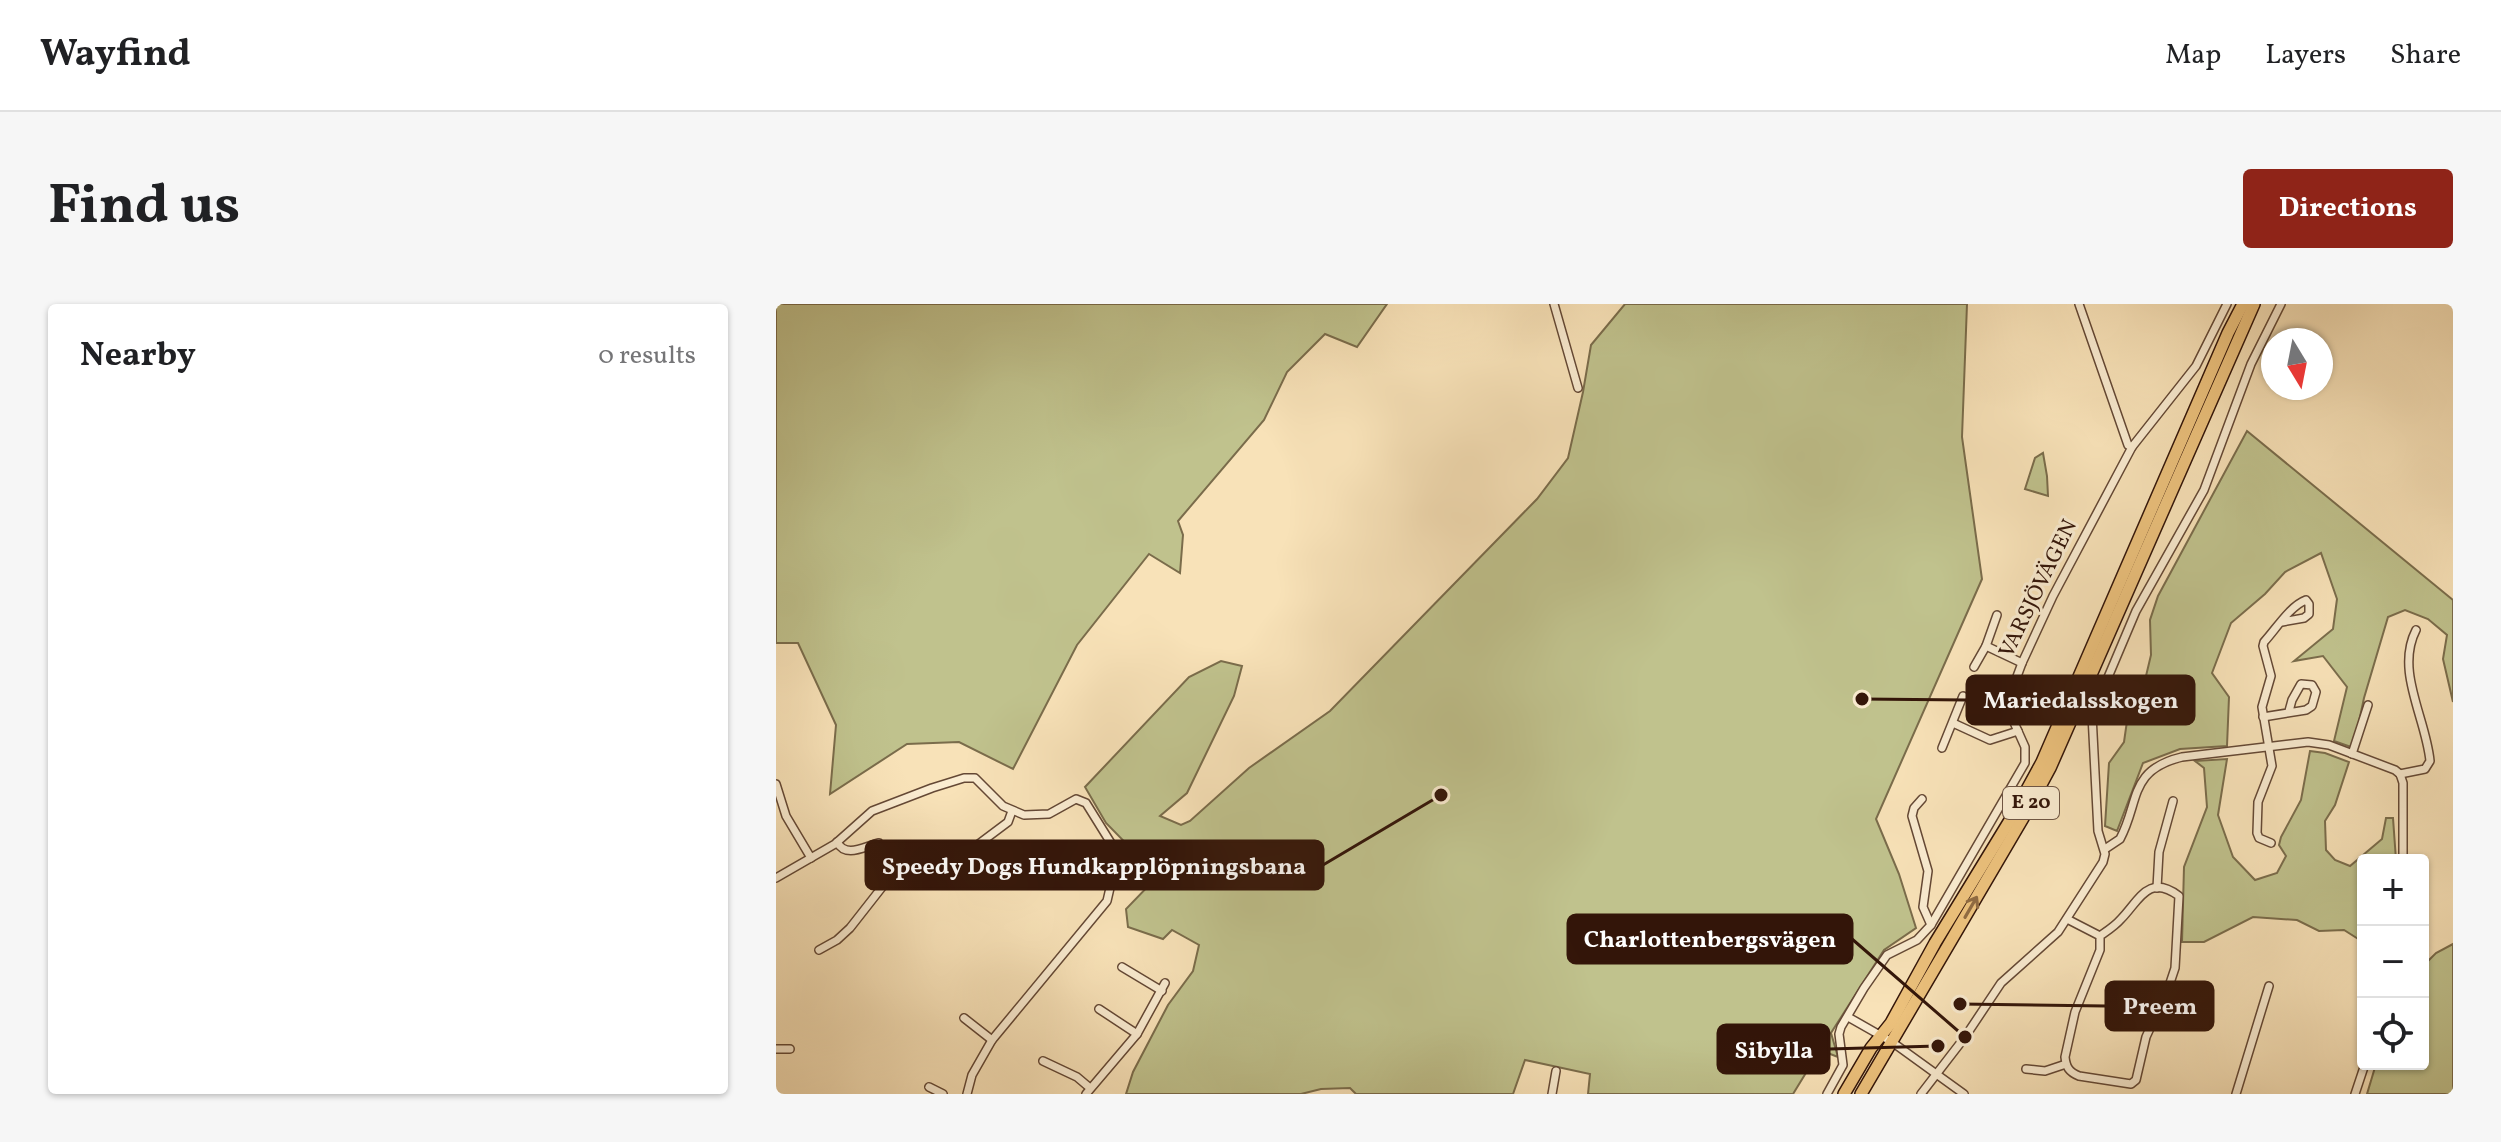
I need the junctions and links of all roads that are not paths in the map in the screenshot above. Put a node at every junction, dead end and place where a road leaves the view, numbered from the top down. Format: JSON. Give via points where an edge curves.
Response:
{"nodes":[{"id":1,"x":1554,"y":304,"type":"edge"},
{"id":2,"x":2079,"y":304,"type":"edge"},
{"id":3,"x":2227,"y":304,"type":"edge"},
{"id":4,"x":2243,"y":304,"type":"edge"},
{"id":5,"x":2254,"y":304,"type":"edge"},
{"id":6,"x":2281,"y":304,"type":"edge"},
{"id":7,"x":1578,"y":388,"type":"dead end"},
{"id":8,"x":2132,"y":447,"type":"junction"},
{"id":9,"x":1997,"y":615,"type":"dead end"},
{"id":10,"x":2109,"y":622,"type":"junction"},
{"id":11,"x":2282,"y":622,"type":"dead end"},
{"id":12,"x":2416,"y":630,"type":"dead end"},
{"id":13,"x":1986,"y":646,"type":"junction"},
{"id":14,"x":2022,"y":663,"type":"junction"},
{"id":15,"x":1974,"y":667,"type":"dead end"},
{"id":16,"x":1963,"y":696,"type":"dead end"},
{"id":17,"x":2368,"y":705,"type":"dead end"},
{"id":18,"x":2289,"y":711,"type":"junction"},
{"id":19,"x":2263,"y":717,"type":"junction"},
{"id":20,"x":1953,"y":723,"type":"junction"},
{"id":21,"x":2018,"y":731,"type":"junction"},
{"id":22,"x":2270,"y":745,"type":"junction"},
{"id":23,"x":1942,"y":748,"type":"dead end"},
{"id":24,"x":2352,"y":754,"type":"junction"},
{"id":25,"x":2400,"y":774,"type":"junction"},
{"id":26,"x":776,"y":784,"type":"edge"},
{"id":27,"x":1922,"y":799,"type":"dead end"},
{"id":28,"x":2173,"y":801,"type":"dead end"},
{"id":29,"x":1012,"y":811,"type":"junction"},
{"id":30,"x":837,"y":842,"type":"junction"},
{"id":31,"x":2271,"y":843,"type":"dead end"},
{"id":32,"x":2105,"y":849,"type":"junction"},
{"id":33,"x":2403,"y":854,"type":"edge"},
{"id":34,"x":811,"y":858,"type":"junction"},
{"id":35,"x":776,"y":878,"type":"edge"},
{"id":36,"x":961,"y":885,"type":"dead end"},
{"id":37,"x":2157,"y":888,"type":"junction"},
{"id":38,"x":2067,"y":919,"type":"junction"},
{"id":39,"x":1931,"y":925,"type":"junction"},
{"id":40,"x":2100,"y":936,"type":"junction"},
{"id":41,"x":819,"y":950,"type":"dead end"},
{"id":42,"x":1122,"y":967,"type":"dead end"},
{"id":43,"x":2268,"y":989,"type":"dead end"},
{"id":44,"x":1099,"y":1009,"type":"dead end"},
{"id":45,"x":1848,"y":1017,"type":"junction"},
{"id":46,"x":964,"y":1018,"type":"dead end"},
{"id":47,"x":1137,"y":1034,"type":"junction"},
{"id":48,"x":1887,"y":1039,"type":"junction"},
{"id":49,"x":992,"y":1040,"type":"junction"},
{"id":50,"x":776,"y":1049,"type":"edge"},
{"id":51,"x":790,"y":1049,"type":"dead end"},
{"id":52,"x":1043,"y":1061,"type":"dead end"},
{"id":53,"x":2066,"y":1064,"type":"junction"},
{"id":54,"x":2026,"y":1069,"type":"dead end"},
{"id":55,"x":2363,"y":1070,"type":"edge"},
{"id":56,"x":1556,"y":1071,"type":"dead end"},
{"id":57,"x":1936,"y":1075,"type":"junction"},
{"id":58,"x":929,"y":1090,"type":"edge"},
{"id":59,"x":1088,"y":1091,"type":"edge"},
{"id":60,"x":943,"y":1094,"type":"edge"},
{"id":61,"x":967,"y":1094,"type":"edge"},
{"id":62,"x":1552,"y":1094,"type":"edge"},
{"id":63,"x":1827,"y":1094,"type":"edge"},
{"id":64,"x":1844,"y":1094,"type":"edge"},
{"id":65,"x":1861,"y":1094,"type":"edge"},
{"id":66,"x":1921,"y":1094,"type":"edge"},
{"id":67,"x":1964,"y":1094,"type":"edge"},
{"id":68,"x":2236,"y":1094,"type":"edge"},
{"id":69,"x":2355,"y":1094,"type":"edge"}],
"edges":[{"from":1,"to":7,"type":"street"},
{"from":2,"to":8,"type":"street"},
{"from":3,"to":8,"type":"street","name":"VARSJÖVÄGEN","via":[[2196,366]]},
{"from":4,"to":10,"type":"highway","number":"E 20"},
{"from":5,"to":10,"type":"highway","number":"E 20"},
{"from":6,"to":32,"type":"street","via":[[2251,364],[2204,490],[2131,621],[2092,715],[2098,831]]},
{"from":8,"to":14,"type":"street","name":"VARSJÖVÄGEN"},
{"from":9,"to":13,"type":"street"},
{"from":10,"to":48,"type":"highway","number":"E 20","via":[[2050,768]]},
{"from":11,"to":19,"type":"street","via":[[2264,642],[2271,676],[2262,701]]},
{"from":12,"to":25,"type":"street","via":[[2407,659],[2430,761],[2425,769]]},
{"from":13,"to":14,"type":"street"},
{"from":13,"to":15,"type":"street"},
{"from":14,"to":21,"type":"street","name":"VARSJÖVÄGEN","via":[[2008,704]]},
{"from":16,"to":20,"type":"street"},
{"from":17,"to":24,"type":"street"},
{"from":18,"to":18,"type":"street","via":[[2312,706],[2312,685],[2301,684]]},
{"from":18,"to":19,"type":"street"},
{"from":19,"to":22,"type":"street"},
{"from":20,"to":21,"type":"street","via":[[1990,740]]},
{"from":20,"to":23,"type":"street"},
{"from":21,"to":39,"type":"street","name":"VARSJÖVÄGEN","via":[[2025,763]]},
{"from":22,"to":24,"type":"street","via":[[2316,743]]},
{"from":22,"to":31,"type":"street","via":[[2272,766],[2258,802],[2257,833]]},
{"from":22,"to":32,"type":"street","via":[[2162,764],[2141,783],[2123,834]]},
{"from":24,"to":25,"type":"street"},
{"from":25,"to":33,"type":"street"},
{"from":26,"to":34,"type":"street","via":[[786,816]]},
{"from":27,"to":39,"type":"street","via":[[1912,816],[1928,871],[1923,907]]},
{"from":28,"to":37,"type":"street","via":[[2159,852]]},
{"from":29,"to":30,"type":"street","via":[[975,778],[964,778],[872,811]]},
{"from":29,"to":36,"type":"street","via":[[1008,822],[968,852]]},
{"from":29,"to":49,"type":"street","via":[[1043,815],[1071,800],[1086,803],[1114,848],[1113,875],[1107,901]]},
{"from":30,"to":34,"type":"street"},
{"from":30,"to":41,"type":"street","via":[[847,851],[879,843],[891,863],[890,877],[850,928]]},
{"from":32,"to":38,"type":"street","via":[[2103,862]]},
{"from":34,"to":35,"type":"street"},
{"from":37,"to":40,"type":"street","via":[[2142,893]]},
{"from":37,"to":53,"type":"street","via":[[2179,896],[2177,952],[2136,1080],[2125,1085],[2079,1076]]},
{"from":38,"to":40,"type":"street"},
{"from":38,"to":57,"type":"street","via":[[2050,942],[2001,983]]},
{"from":39,"to":45,"type":"street","name":"VARSJÖVÄGEN","via":[[1924,935],[1881,961]]},
{"from":40,"to":53,"type":"street","via":[[2100,950],[2075,1012]]},
{"from":42,"to":47,"type":"street","via":[[1164,987]]},
{"from":43,"to":68,"type":"street"},
{"from":44,"to":47,"type":"street"},
{"from":45,"to":48,"type":"street"},
{"from":45,"to":63,"type":"street","via":[[1839,1034],[1843,1065]]},
{"from":46,"to":49,"type":"street"},
{"from":47,"to":59,"type":"street"},
{"from":48,"to":57,"type":"street"},
{"from":48,"to":64,"type":"highway","number":"E 20","via":[[1871,1048]]},
{"from":48,"to":65,"type":"highway","number":"E 20"},
{"from":49,"to":61,"type":"street"},
{"from":50,"to":51,"type":"street"},
{"from":52,"to":59,"type":"street","via":[[1077,1077]]},
{"from":53,"to":54,"type":"street","via":[[2045,1071]]},
{"from":55,"to":69,"type":"street"},
{"from":56,"to":62,"type":"street"},
{"from":57,"to":66,"type":"street"},
{"from":57,"to":67,"type":"street"},
{"from":58,"to":60,"type":"street"}]}
